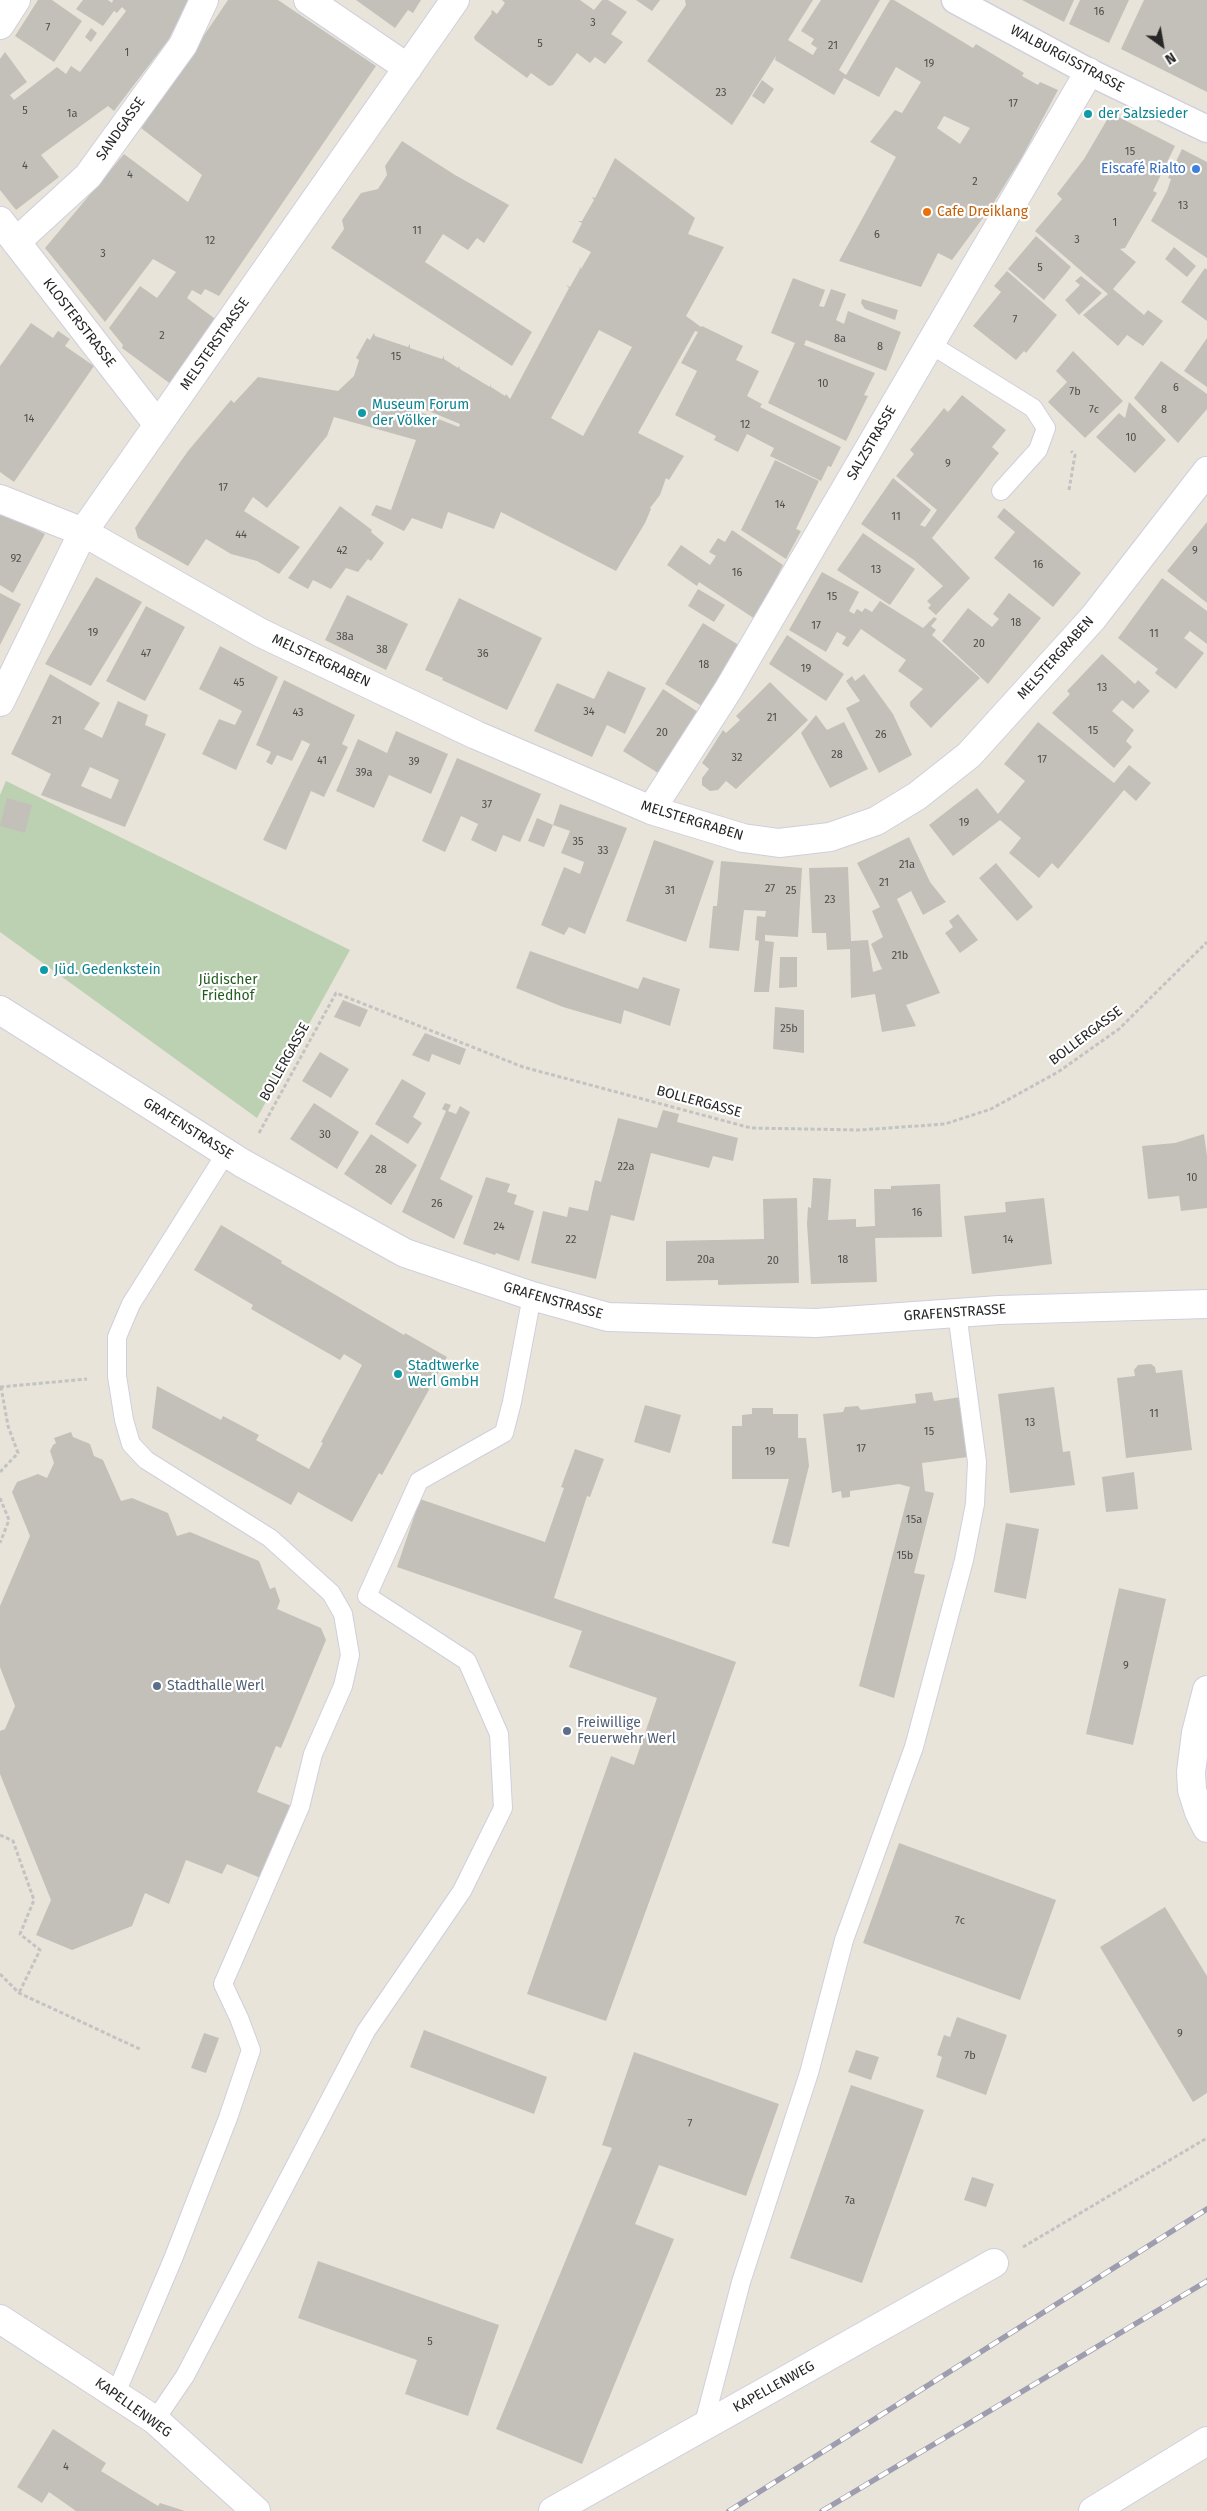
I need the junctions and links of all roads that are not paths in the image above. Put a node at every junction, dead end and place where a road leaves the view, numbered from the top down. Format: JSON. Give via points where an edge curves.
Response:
{"nodes":[{"id":1,"x":16,"y":0,"type":"edge"},
{"id":2,"x":204,"y":0,"type":"edge"},
{"id":3,"x":308,"y":0,"type":"edge"},
{"id":4,"x":455,"y":0,"type":"edge"},
{"id":5,"x":955,"y":0,"type":"edge"},
{"id":6,"x":0,"y":25,"type":"edge"},
{"id":7,"x":408,"y":68,"type":"junction"},
{"id":8,"x":1089,"y":72,"type":"junction"},
{"id":9,"x":1207,"y":129,"type":"edge"},
{"id":10,"x":8,"y":231,"type":"edge"},
{"id":11,"x":930,"y":344,"type":"junction"},
{"id":12,"x":158,"y":425,"type":"junction"},
{"id":13,"x":1207,"y":471,"type":"edge"},
{"id":14,"x":1001,"y":491,"type":"dead end"},
{"id":15,"x":0,"y":499,"type":"edge"},
{"id":16,"x":83,"y":532,"type":"junction"},
{"id":17,"x":0,"y":702,"type":"edge"},
{"id":18,"x":651,"y":810,"type":"junction"},
{"id":19,"x":0,"y":1010,"type":"edge"},
{"id":20,"x":234,"y":1158,"type":"junction"},
{"id":21,"x":532,"y":1296,"type":"junction"},
{"id":22,"x":1207,"y":1304,"type":"edge"},
{"id":23,"x":957,"y":1313,"type":"junction"},
{"id":24,"x":1207,"y":1690,"type":"edge"},
{"id":25,"x":1202,"y":1732,"type":"edge"},
{"id":26,"x":1199,"y":1771,"type":"edge"},
{"id":27,"x":1204,"y":1817,"type":"edge"},
{"id":28,"x":994,"y":2264,"type":"road end"},
{"id":29,"x":0,"y":2319,"type":"edge"},
{"id":30,"x":116,"y":2393,"type":"junction"},
{"id":31,"x":155,"y":2420,"type":"junction"},
{"id":32,"x":703,"y":2427,"type":"junction"},
{"id":33,"x":1207,"y":2442,"type":"edge"},
{"id":34,"x":256,"y":2511,"type":"edge"},
{"id":35,"x":553,"y":2511,"type":"edge"},
{"id":36,"x":1093,"y":2511,"type":"edge"}],
"edges":[{"from":1,"to":6,"type":"street"},
{"from":2,"to":10,"type":"street","name":"SANDGASSE","via":[[183,44],[88,176]]},
{"from":3,"to":7,"type":"street"},
{"from":4,"to":7,"type":"street","name":"MELSTERSTRASSE"},
{"from":5,"to":8,"type":"street","name":"WALBURGISSTRASSE"},
{"from":7,"to":12,"type":"street","name":"MELSTERSTRASSE"},
{"from":8,"to":9,"type":"street","name":"WALBURGISSTRASSE"},
{"from":8,"to":11,"type":"street","name":"SALZSTRASSE"},
{"from":10,"to":12,"type":"street","name":"KLOSTERSTRASSE"},
{"from":11,"to":14,"type":"lane","via":[[1033,408],[1046,428],[1038,450]]},
{"from":11,"to":18,"type":"street","name":"SALZSTRASSE","via":[[728,690]]},
{"from":12,"to":16,"type":"street","name":"MELSTERSTRASSE"},
{"from":13,"to":18,"type":"street","name":"MELSTERGRABEN","via":[[1092,618],[968,755],[917,796],[876,821],[830,836],[780,843],[743,838]]},
{"from":15,"to":16,"type":"street","name":"MELSTERGRABEN"},
{"from":16,"to":17,"type":"street","name":"MELSTERSTRASSE"},
{"from":16,"to":18,"type":"street","name":"MELSTERGRABEN","via":[[261,633],[476,735]]},
{"from":19,"to":20,"type":"street","name":"GRAFENSTRASSE"},
{"from":20,"to":21,"type":"street","name":"GRAFENSTRASSE","via":[[404,1253]]},
{"from":20,"to":30,"type":"lane","via":[[131,1304],[117,1337],[117,1376],[124,1420],[131,1444],[146,1460],[270,1538],[315,1576],[331,1593],[343,1614],[350,1655],[343,1686],[313,1754],[300,1807],[223,1984],[251,2050],[177,2250]]},
{"from":21,"to":23,"type":"street","name":"GRAFENSTRASSE","via":[[608,1317],[816,1323]]},
{"from":21,"to":31,"type":"lane","via":[[504,1432],[419,1480],[367,1596],[467,1661],[498,1734],[503,1808],[462,1892],[366,2031],[185,2376]]},
{"from":22,"to":23,"type":"street","name":"GRAFENSTRASSE"},
{"from":23,"to":32,"type":"lane","via":[[978,1462],[975,1504],[964,1560],[914,1747],[844,1940],[809,2073],[741,2282]]},
{"from":24,"to":25,"type":"street"},
{"from":25,"to":26,"type":"street"},
{"from":26,"to":27,"type":"street","via":[[1192,1790]]},
{"from":28,"to":32,"type":"street","name":"KAPELLENWEG"},
{"from":29,"to":30,"type":"street","name":"KAPELLENWEG"},
{"from":30,"to":31,"type":"street","name":"KAPELLENWEG"},
{"from":31,"to":34,"type":"street","name":"KAPELLENWEG"},
{"from":32,"to":35,"type":"street","name":"KAPELLENWEG"},
{"from":33,"to":36,"type":"street"}]}
